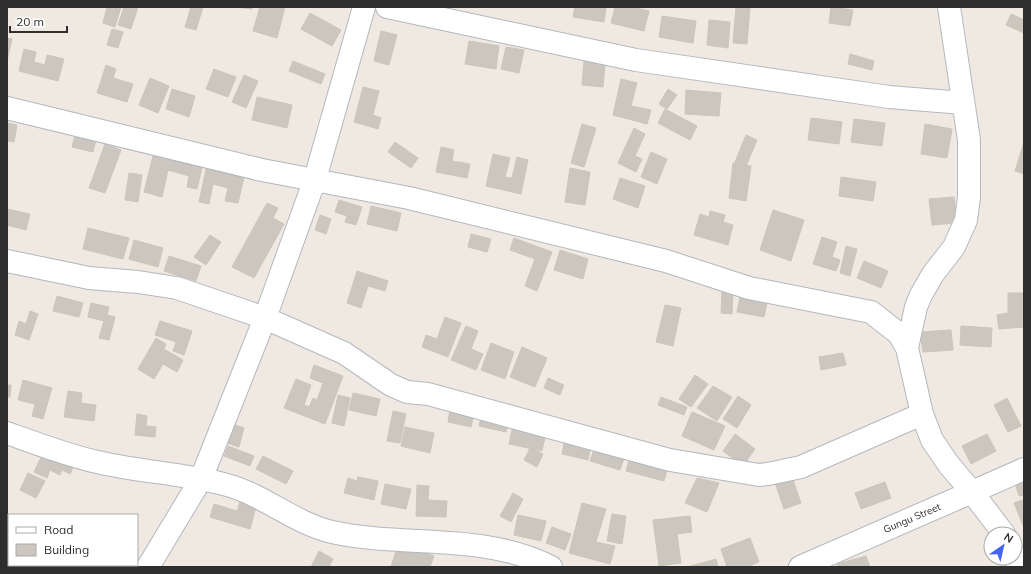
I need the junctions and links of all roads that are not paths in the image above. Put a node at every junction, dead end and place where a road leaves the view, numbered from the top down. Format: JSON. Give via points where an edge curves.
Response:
{"nodes":[{"id":1,"x":364,"y":7,"type":"edge"},
{"id":2,"x":387,"y":7,"type":"edge"},
{"id":3,"x":949,"y":7,"type":"edge"},
{"id":4,"x":963,"y":103,"type":"junction"},
{"id":5,"x":7,"y":108,"type":"edge"},
{"id":6,"x":315,"y":179,"type":"junction"},
{"id":7,"x":7,"y":261,"type":"edge"},
{"id":8,"x":265,"y":318,"type":"junction"},
{"id":9,"x":907,"y":348,"type":"junction"},
{"id":10,"x":922,"y":414,"type":"junction"},
{"id":11,"x":7,"y":433,"type":"edge"},
{"id":12,"x":1024,"y":469,"type":"edge"},
{"id":13,"x":201,"y":479,"type":"junction"},
{"id":14,"x":972,"y":492,"type":"junction"},
{"id":15,"x":998,"y":526,"type":"edge"},
{"id":16,"x":148,"y":567,"type":"edge"},
{"id":17,"x":551,"y":567,"type":"edge"},
{"id":18,"x":800,"y":567,"type":"edge"}],
"edges":[{"from":1,"to":6,"type":"street"},
{"from":2,"to":4,"type":"street","via":[[636,60],[889,97]]},
{"from":3,"to":4,"type":"street"},
{"from":4,"to":9,"type":"street","via":[[969,140],[969,197],[966,220],[954,247],[933,274],[921,295]]},
{"from":5,"to":6,"type":"street","via":[[262,170]]},
{"from":6,"to":8,"type":"street"},
{"from":6,"to":9,"type":"street","via":[[410,198],[666,261],[749,288],[870,312],[899,334]]},
{"from":7,"to":8,"type":"street","via":[[89,278],[176,288]]},
{"from":8,"to":10,"type":"street","via":[[344,353],[391,385],[407,392],[428,394],[670,460],[759,475],[801,467]]},
{"from":8,"to":13,"type":"street"},
{"from":9,"to":10,"type":"street"},
{"from":10,"to":14,"type":"street","via":[[932,440]]},
{"from":11,"to":13,"type":"street","via":[[94,461]]},
{"from":12,"to":14,"type":"street","name":"Gungu Street"},
{"from":13,"to":16,"type":"street"},
{"from":13,"to":17,"type":"street","via":[[228,485],[258,497],[312,525],[330,531],[392,541],[479,546],[514,553]]},
{"from":14,"to":15,"type":"street"},
{"from":14,"to":18,"type":"street","name":"Gungu Street"}]}
